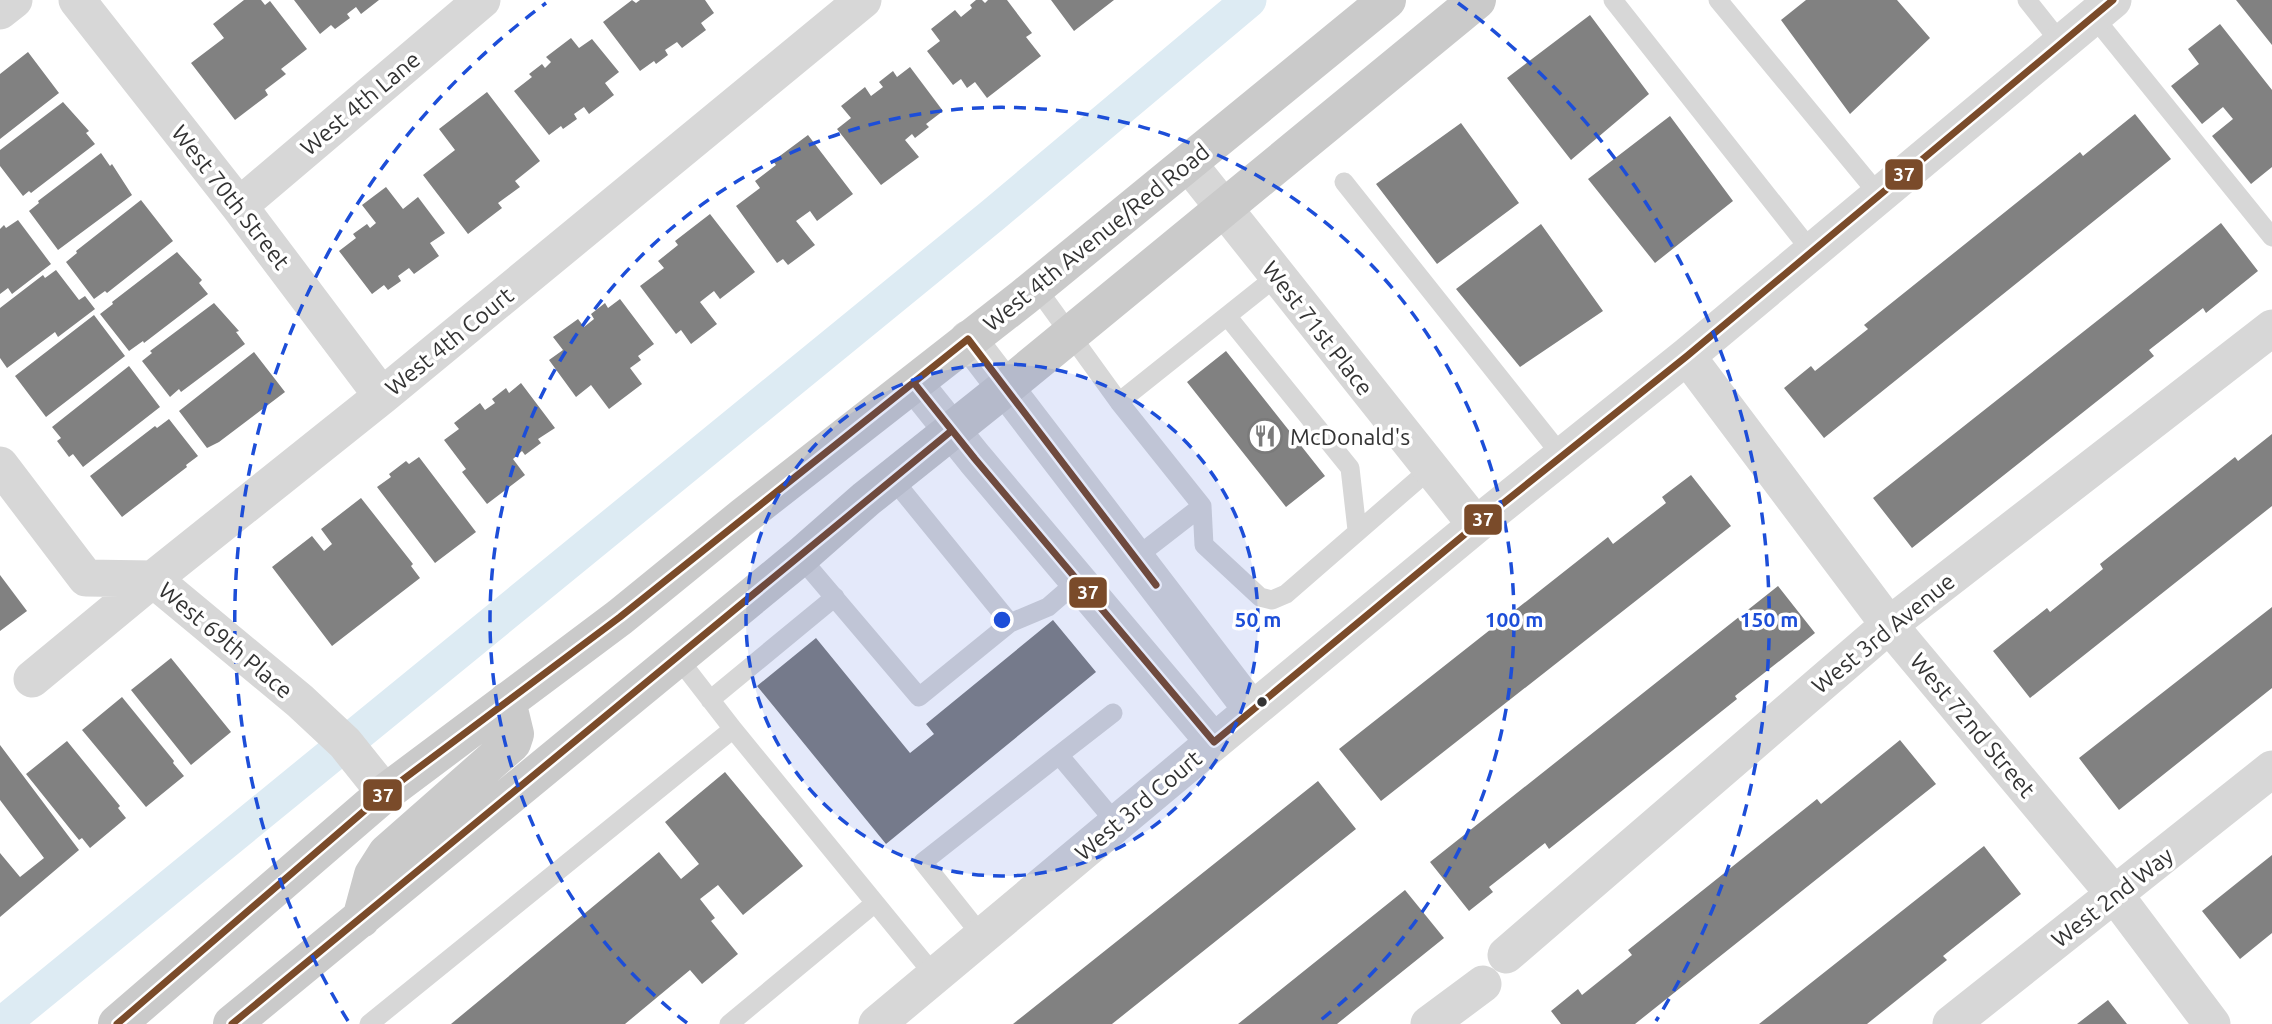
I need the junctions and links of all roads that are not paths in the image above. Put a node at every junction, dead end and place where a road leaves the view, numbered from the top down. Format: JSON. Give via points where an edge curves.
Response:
{"nodes":[{"id":1,"x":14,"y":0,"type":"edge"},
{"id":2,"x":77,"y":0,"type":"edge"},
{"id":3,"x":482,"y":0,"type":"edge"},
{"id":4,"x":863,"y":0,"type":"edge"},
{"id":5,"x":1387,"y":0,"type":"edge"},
{"id":6,"x":1477,"y":0,"type":"edge"},
{"id":7,"x":1613,"y":0,"type":"edge"},
{"id":8,"x":1718,"y":0,"type":"edge"},
{"id":9,"x":2027,"y":0,"type":"edge"},
{"id":10,"x":2103,"y":8,"type":"edge"},
{"id":11,"x":0,"y":11,"type":"edge"},
{"id":12,"x":2061,"y":43,"type":"junction"},
{"id":13,"x":1188,"y":163,"type":"junction"},
{"id":14,"x":1344,"y":182,"type":"dead end"},
{"id":15,"x":1880,"y":195,"type":"junction"},
{"id":16,"x":239,"y":206,"type":"junction"},
{"id":17,"x":1223,"y":207,"type":"junction"},
{"id":18,"x":2272,"y":237,"type":"edge"},
{"id":19,"x":1812,"y":251,"type":"junction"},
{"id":20,"x":1277,"y":276,"type":"junction"},
{"id":21,"x":1036,"y":287,"type":"junction"},
{"id":22,"x":1227,"y":316,"type":"junction"},
{"id":23,"x":2272,"y":328,"type":"edge"},
{"id":24,"x":1070,"y":335,"type":"junction"},
{"id":25,"x":968,"y":339,"type":"junction"},
{"id":26,"x":1687,"y":356,"type":"junction"},
{"id":27,"x":914,"y":383,"type":"junction"},
{"id":28,"x":1005,"y":388,"type":"junction"},
{"id":29,"x":382,"y":396,"type":"junction"},
{"id":30,"x":1119,"y":402,"type":"junction"},
{"id":31,"x":951,"y":431,"type":"junction"},
{"id":32,"x":1562,"y":456,"type":"junction"},
{"id":33,"x":0,"y":465,"type":"edge"},
{"id":34,"x":1430,"y":469,"type":"junction"},
{"id":35,"x":892,"y":478,"type":"junction"},
{"id":36,"x":1202,"y":506,"type":"junction"},
{"id":37,"x":1476,"y":525,"type":"junction"},
{"id":38,"x":1357,"y":530,"type":"junction"},
{"id":39,"x":800,"y":557,"type":"junction"},
{"id":40,"x":1135,"y":558,"type":"junction"},
{"id":41,"x":153,"y":579,"type":"junction"},
{"id":42,"x":1078,"y":582,"type":"junction"},
{"id":43,"x":835,"y":597,"type":"junction"},
{"id":44,"x":1010,"y":623,"type":"junction"},
{"id":45,"x":1889,"y":625,"type":"junction"},
{"id":46,"x":678,"y":658,"type":"junction"},
{"id":47,"x":32,"y":679,"type":"dead end"},
{"id":48,"x":710,"y":699,"type":"junction"},
{"id":49,"x":507,"y":701,"type":"junction"},
{"id":50,"x":1252,"y":710,"type":"junction"},
{"id":51,"x":1114,"y":713,"type":"dead end"},
{"id":52,"x":733,"y":729,"type":"junction"},
{"id":53,"x":1214,"y":742,"type":"junction"},
{"id":54,"x":1059,"y":755,"type":"junction"},
{"id":55,"x":2272,"y":769,"type":"edge"},
{"id":56,"x":385,"y":793,"type":"junction"},
{"id":57,"x":1116,"y":823,"type":"junction"},
{"id":58,"x":2115,"y":895,"type":"junction"},
{"id":59,"x":875,"y":903,"type":"junction"},
{"id":60,"x":361,"y":919,"type":"junction"},
{"id":61,"x":982,"y":936,"type":"junction"},
{"id":62,"x":1506,"y":955,"type":"dead end"},
{"id":63,"x":935,"y":975,"type":"junction"},
{"id":64,"x":1483,"y":984,"type":"dead end"},
{"id":65,"x":117,"y":1024,"type":"edge"},
{"id":66,"x":232,"y":1024,"type":"edge"},
{"id":67,"x":369,"y":1024,"type":"edge"},
{"id":68,"x":729,"y":1024,"type":"edge"},
{"id":69,"x":877,"y":1024,"type":"edge"},
{"id":70,"x":1429,"y":1024,"type":"edge"},
{"id":71,"x":1951,"y":1024,"type":"edge"},
{"id":72,"x":2212,"y":1024,"type":"edge"}],
"edges":[{"from":1,"to":11,"type":"street"},
{"from":2,"to":16,"type":"street","name":"West 70th Street"},
{"from":3,"to":16,"type":"street","name":"West 4th Lane"},
{"from":4,"to":29,"type":"street","name":"West 4th Court"},
{"from":5,"to":13,"type":"main road","name":"West 4th Avenue/Red Road"},
{"from":6,"to":17,"type":"main road"},
{"from":7,"to":19,"type":"lane"},
{"from":8,"to":15,"type":"lane"},
{"from":9,"to":12,"type":"lane"},
{"from":10,"to":12,"type":"street","name":"West 3rd Court"},
{"from":10,"to":18,"type":"lane"},
{"from":12,"to":15,"type":"street","name":"West 3rd Court"},
{"from":13,"to":17,"type":"street","name":"West 71st Place"},
{"from":13,"to":21,"type":"main road","name":"West 4th Avenue/Red Road"},
{"from":14,"to":32,"type":"lane"},
{"from":15,"to":19,"type":"street","name":"West 3rd Court"},
{"from":16,"to":29,"type":"street","name":"West 70th Street"},
{"from":17,"to":20,"type":"street","name":"West 71st Place"},
{"from":17,"to":24,"type":"main road"},
{"from":19,"to":26,"type":"street","name":"West 3rd Court"},
{"from":20,"to":22,"type":"lane"},
{"from":20,"to":34,"type":"street","name":"West 71st Place"},
{"from":21,"to":24,"type":"lane"},
{"from":21,"to":25,"type":"main road","name":"West 4th Avenue/Red Road"},
{"from":22,"to":30,"type":"lane"},
{"from":22,"to":38,"type":"lane","via":[[1350,468]]},
{"from":23,"to":45,"type":"street","name":"West 3rd Avenue"},
{"from":24,"to":28,"type":"main road"},
{"from":24,"to":30,"type":"lane"},
{"from":25,"to":27,"type":"main road","name":"West 4th Avenue/Red Road"},
{"from":25,"to":28,"type":"street"},
{"from":26,"to":32,"type":"street","name":"West 3rd Court"},
{"from":26,"to":45,"type":"street","name":"West 72nd Street"},
{"from":27,"to":31,"type":"street"},
{"from":27,"to":49,"type":"main road","name":"West 4th Avenue/Red Road","via":[[621,617]]},
{"from":28,"to":31,"type":"main road"},
{"from":28,"to":40,"type":"street"},
{"from":29,"to":41,"type":"street","name":"West 4th Court"},
{"from":30,"to":36,"type":"lane"},
{"from":31,"to":35,"type":"main road"},
{"from":31,"to":42,"type":"street"},
{"from":32,"to":37,"type":"street","name":"West 3rd Court"},
{"from":33,"to":41,"type":"street","name":"West 69th Place","via":[[86,578]]},
{"from":34,"to":37,"type":"street","name":"West 71st Place"},
{"from":34,"to":38,"type":"lane"},
{"from":35,"to":39,"type":"main road"},
{"from":35,"to":44,"type":"lane"},
{"from":36,"to":38,"type":"lane","via":[[1204,545],[1260,597],[1272,600],[1286,594]]},
{"from":36,"to":40,"type":"lane"},
{"from":37,"to":50,"type":"street","name":"West 3rd Court"},
{"from":39,"to":43,"type":"lane"},
{"from":39,"to":46,"type":"main road"},
{"from":40,"to":50,"type":"street"},
{"from":41,"to":47,"type":"street","name":"West 4th Court"},
{"from":41,"to":56,"type":"street","name":"West 69th Place","via":[[300,701],[345,743]]},
{"from":42,"to":44,"type":"lane","via":[[1048,607]]},
{"from":42,"to":53,"type":"street"},
{"from":43,"to":44,"type":"lane","via":[[919,697]]},
{"from":43,"to":48,"type":"lane"},
{"from":45,"to":58,"type":"street","name":"West 72nd Street"},
{"from":45,"to":62,"type":"street","name":"West 3rd Avenue"},
{"from":46,"to":48,"type":"lane"},
{"from":46,"to":60,"type":"main road"},
{"from":48,"to":52,"type":"lane"},
{"from":49,"to":56,"type":"main road","name":"West 4th Avenue/Red Road"},
{"from":49,"to":60,"type":"main road","via":[[515,734],[512,743],[387,853],[373,876]]},
{"from":50,"to":53,"type":"street","name":"West 3rd Court"},
{"from":51,"to":54,"type":"lane"},
{"from":52,"to":59,"type":"lane"},
{"from":52,"to":67,"type":"lane"},
{"from":53,"to":57,"type":"street","name":"West 3rd Court"},
{"from":54,"to":57,"type":"lane"},
{"from":54,"to":61,"type":"lane","via":[[923,862]]},
{"from":55,"to":58,"type":"street","name":"West 2nd Way"},
{"from":56,"to":65,"type":"main road","name":"West 4th Avenue/Red Road"},
{"from":57,"to":61,"type":"street","name":"West 3rd Court"},
{"from":58,"to":71,"type":"street","name":"West 2nd Way"},
{"from":58,"to":72,"type":"street","name":"West 72nd Street"},
{"from":59,"to":63,"type":"lane"},
{"from":59,"to":68,"type":"lane"},
{"from":60,"to":66,"type":"main road"},
{"from":61,"to":63,"type":"street","name":"West 3rd Court"},
{"from":63,"to":69,"type":"street","name":"West 3rd Court"},
{"from":64,"to":70,"type":"street"}]}
